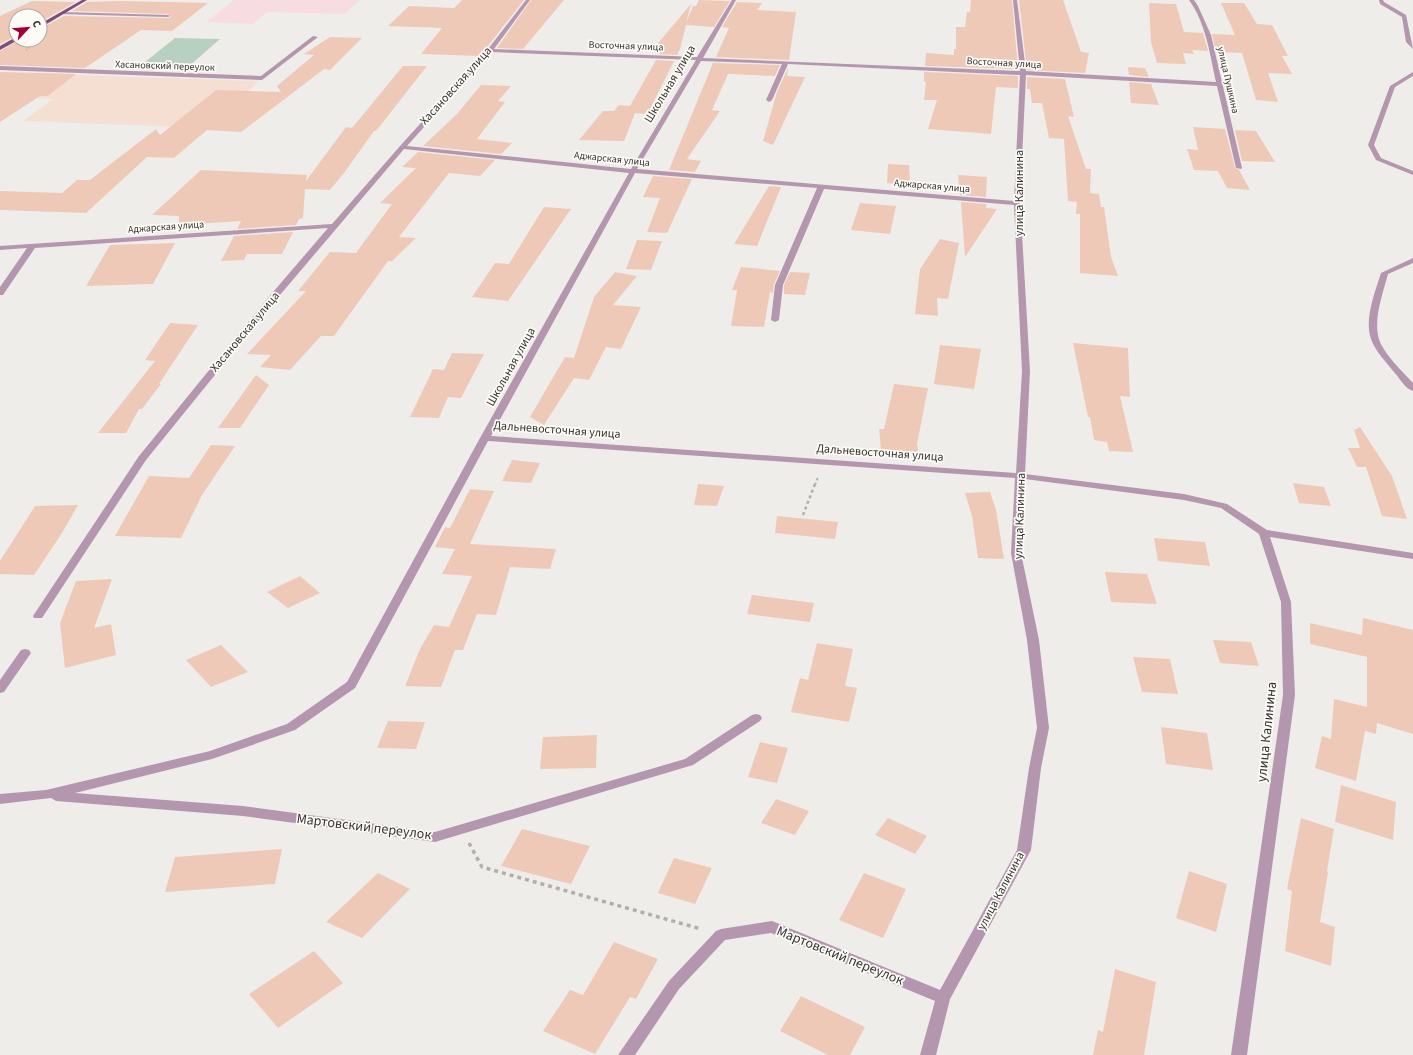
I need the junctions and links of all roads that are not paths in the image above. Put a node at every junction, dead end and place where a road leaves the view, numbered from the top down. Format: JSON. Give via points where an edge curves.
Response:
{"nodes":[{"id":1,"x":85,"y":0,"type":"edge"},
{"id":2,"x":528,"y":0,"type":"edge"},
{"id":3,"x":734,"y":0,"type":"edge"},
{"id":4,"x":1015,"y":0,"type":"edge"},
{"id":5,"x":1191,"y":0,"type":"edge"},
{"id":6,"x":1381,"y":0,"type":"edge"},
{"id":7,"x":62,"y":13,"type":"junction"},
{"id":8,"x":168,"y":16,"type":"dead end"},
{"id":9,"x":48,"y":21,"type":"edge"},
{"id":10,"x":315,"y":37,"type":"dead end"},
{"id":11,"x":1413,"y":47,"type":"edge"},
{"id":12,"x":490,"y":50,"type":"junction"},
{"id":13,"x":700,"y":58,"type":"junction"},
{"id":14,"x":786,"y":62,"type":"junction"},
{"id":15,"x":0,"y":68,"type":"edge"},
{"id":16,"x":1023,"y":73,"type":"junction"},
{"id":17,"x":1413,"y":74,"type":"edge"},
{"id":18,"x":1220,"y":84,"type":"junction"},
{"id":19,"x":768,"y":100,"type":"dead end"},
{"id":20,"x":402,"y":147,"type":"junction"},
{"id":21,"x":1239,"y":168,"type":"dead end"},
{"id":22,"x":634,"y":171,"type":"junction"},
{"id":23,"x":1413,"y":173,"type":"edge"},
{"id":24,"x":821,"y":187,"type":"junction"},
{"id":25,"x":1017,"y":204,"type":"junction"},
{"id":26,"x":334,"y":226,"type":"junction"},
{"id":27,"x":33,"y":245,"type":"junction"},
{"id":28,"x":0,"y":248,"type":"edge"},
{"id":29,"x":1413,"y":260,"type":"edge"},
{"id":30,"x":0,"y":293,"type":"edge"},
{"id":31,"x":775,"y":320,"type":"dead end"},
{"id":32,"x":1413,"y":388,"type":"edge"},
{"id":33,"x":485,"y":438,"type":"junction"},
{"id":34,"x":1021,"y":476,"type":"junction"},
{"id":35,"x":1264,"y":533,"type":"junction"},
{"id":36,"x":1413,"y":556,"type":"edge"},
{"id":37,"x":38,"y":616,"type":"dead end"},
{"id":38,"x":25,"y":653,"type":"dead end"},
{"id":39,"x":0,"y":690,"type":"edge"},
{"id":40,"x":756,"y":718,"type":"dead end"},
{"id":41,"x":291,"y":727,"type":"joint"},
{"id":42,"x":46,"y":795,"type":"junction"},
{"id":43,"x":0,"y":799,"type":"edge"},
{"id":44,"x":943,"y":998,"type":"junction"},
{"id":45,"x":626,"y":1055,"type":"edge"},
{"id":46,"x":928,"y":1055,"type":"edge"},
{"id":47,"x":1239,"y":1055,"type":"edge"}],
"edges":[{"from":1,"to":7,"type":"main road"},
{"from":2,"to":12,"type":"street","name":"Хасановская улица"},
{"from":3,"to":13,"type":"street","name":"Школьная улица"},
{"from":4,"to":16,"type":"street","name":"улица Калинина"},
{"from":5,"to":18,"type":"street","name":"улица Пушкина","via":[[1208,35]]},
{"from":6,"to":11,"type":"street","via":[[1404,16],[1409,42]]},
{"from":7,"to":8,"type":"street"},
{"from":7,"to":9,"type":"main road"},
{"from":10,"to":15,"type":"street","name":"Хасановский переулок","via":[[262,78]]},
{"from":12,"to":13,"type":"street","name":"Восточная улица"},
{"from":12,"to":20,"type":"street","name":"Хасановская улица"},
{"from":13,"to":14,"type":"street","name":"Восточная улица"},
{"from":13,"to":22,"type":"street","name":"Школьная улица"},
{"from":14,"to":16,"type":"street","name":"Восточная улица"},
{"from":14,"to":19,"type":"street"},
{"from":16,"to":18,"type":"street","name":"Восточная улица"},
{"from":16,"to":25,"type":"street","name":"улица Калинина"},
{"from":17,"to":23,"type":"street","via":[[1393,86],[1370,145],[1378,159]]},
{"from":18,"to":21,"type":"street","name":"улица Пушкина"},
{"from":20,"to":22,"type":"street","name":"Аджарская улица"},
{"from":20,"to":26,"type":"street","name":"Хасановская улица"},
{"from":22,"to":24,"type":"street","name":"Аджарская улица"},
{"from":22,"to":33,"type":"street","name":"Школьная улица"},
{"from":24,"to":25,"type":"street","name":"Аджарская улица"},
{"from":24,"to":31,"type":"street","via":[[779,285]]},
{"from":25,"to":34,"type":"street","name":"улица Калинина","via":[[1026,372]]},
{"from":26,"to":27,"type":"street","name":"Аджарская улица"},
{"from":26,"to":37,"type":"street","name":"Хасановская улица","via":[[142,458]]},
{"from":27,"to":28,"type":"street","name":"Аджарская улица"},
{"from":27,"to":30,"type":"street"},
{"from":29,"to":32,"type":"street","via":[[1385,273],[1376,304],[1373,338]]},
{"from":33,"to":34,"type":"street","name":"Дальневосточная улица"},
{"from":33,"to":41,"type":"street","name":"Школьная улица","via":[[351,685]]},
{"from":34,"to":35,"type":"street","name":"Дальневосточная улица","via":[[1184,497],[1224,506]]},
{"from":34,"to":44,"type":"street","name":"улица Калинина","via":[[1016,553],[1033,640],[1043,728],[1024,850]]},
{"from":35,"to":36,"type":"street"},
{"from":35,"to":47,"type":"street","name":"улица Калинина","via":[[1286,602],[1289,696]]},
{"from":38,"to":39,"type":"street"},
{"from":40,"to":42,"type":"street","name":"Мартовский переулок","via":[[689,762],[435,837],[243,810]]},
{"from":41,"to":42,"type":"street","name":"Мартовский переулок","via":[[212,755]]},
{"from":42,"to":43,"type":"street","name":"Мартовский переулок"},
{"from":44,"to":45,"type":"street","name":"Мартовский переулок","via":[[772,927],[721,935],[674,985]]},
{"from":44,"to":46,"type":"street","name":"улица Калинина"}]}
